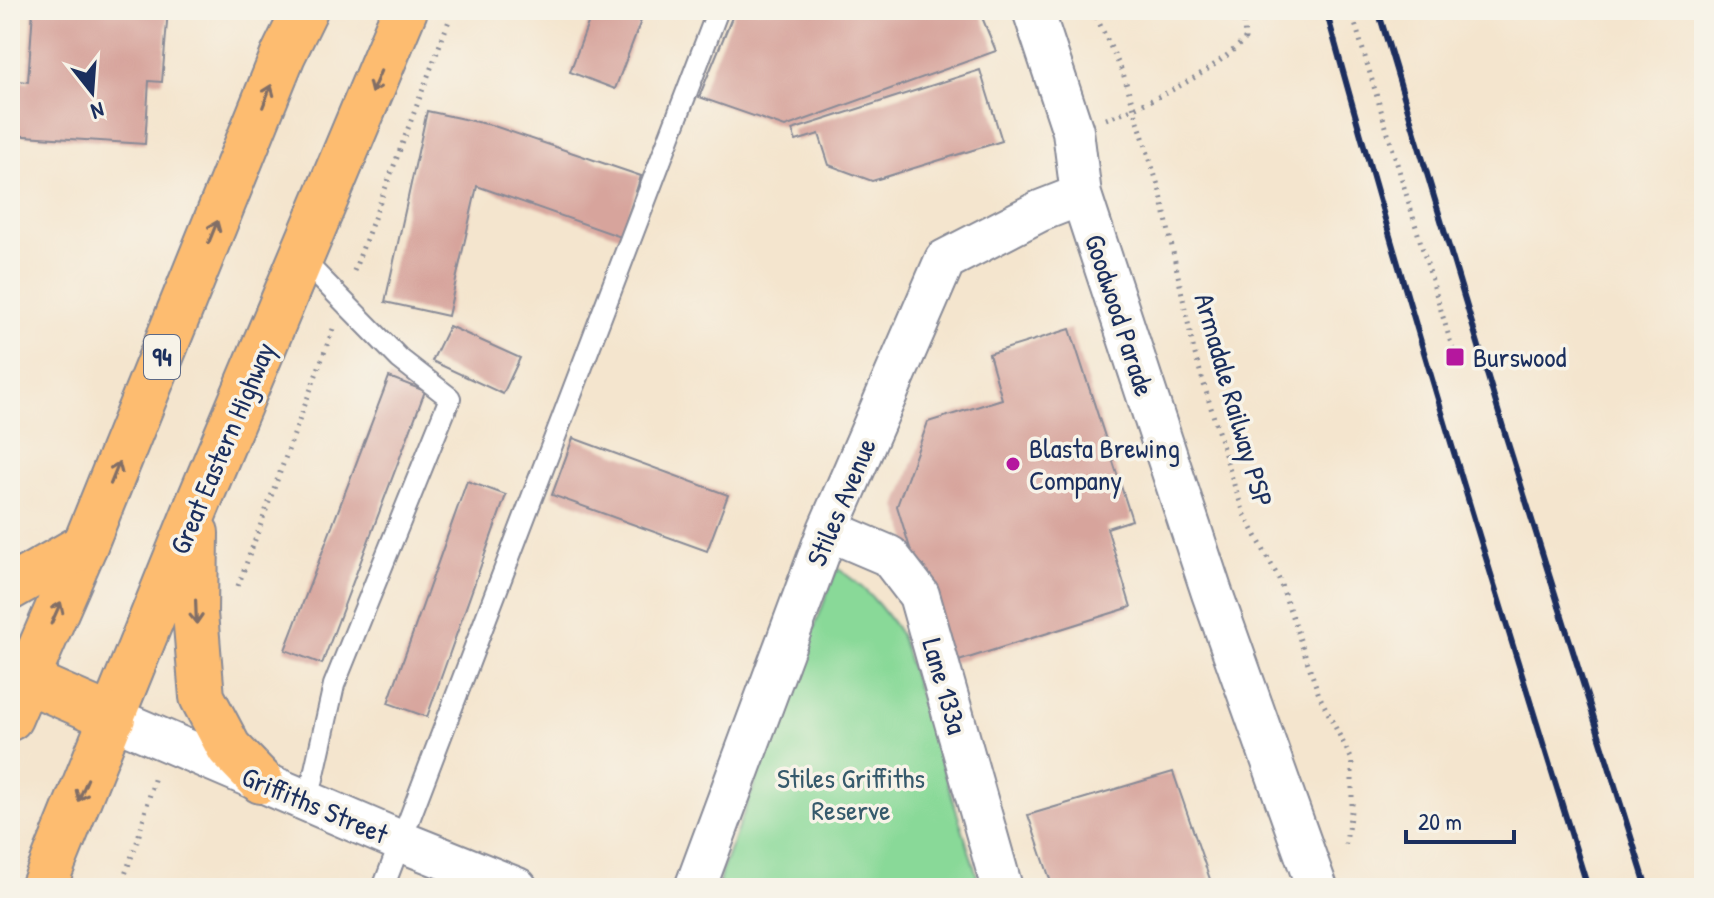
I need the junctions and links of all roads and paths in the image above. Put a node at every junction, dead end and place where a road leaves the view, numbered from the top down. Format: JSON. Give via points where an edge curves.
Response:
{"nodes":[{"id":1,"x":305,"y":10,"type":"edge"},
{"id":2,"x":405,"y":10,"type":"edge"},
{"id":3,"x":453,"y":10,"type":"edge"},
{"id":4,"x":718,"y":10,"type":"edge"},
{"id":5,"x":1033,"y":10,"type":"edge"},
{"id":6,"x":1093,"y":10,"type":"edge"},
{"id":7,"x":1243,"y":10,"type":"edge"},
{"id":8,"x":1351,"y":10,"type":"edge"},
{"id":9,"x":1693,"y":10,"type":"edge"},
{"id":10,"x":1704,"y":49,"type":"edge"},
{"id":11,"x":1134,"y":109,"type":"junction"},
{"id":12,"x":1073,"y":131,"type":"junction"},
{"id":13,"x":1081,"y":195,"type":"junction"},
{"id":14,"x":302,"y":259,"type":"junction"},
{"id":15,"x":343,"y":301,"type":"junction"},
{"id":16,"x":1455,"y":357,"type":"dead end"},
{"id":17,"x":197,"y":506,"type":"junction"},
{"id":18,"x":828,"y":530,"type":"junction"},
{"id":19,"x":85,"y":545,"type":"junction"},
{"id":20,"x":10,"y":588,"type":"edge"},
{"id":21,"x":235,"y":593,"type":"dead end"},
{"id":22,"x":15,"y":690,"type":"edge"},
{"id":23,"x":113,"y":718,"type":"junction"},
{"id":24,"x":261,"y":781,"type":"junction"},
{"id":25,"x":308,"y":801,"type":"junction"},
{"id":26,"x":400,"y":841,"type":"junction"},
{"id":27,"x":137,"y":842,"type":"dead end"},
{"id":28,"x":1345,"y":859,"type":"dead end"},
{"id":29,"x":43,"y":888,"type":"edge"},
{"id":30,"x":120,"y":888,"type":"edge"},
{"id":31,"x":383,"y":888,"type":"edge"},
{"id":32,"x":517,"y":888,"type":"edge"},
{"id":33,"x":695,"y":888,"type":"edge"},
{"id":34,"x":1002,"y":888,"type":"edge"},
{"id":35,"x":1317,"y":888,"type":"edge"}],
"edges":[{"from":19,"to":1,"type":"highway","number":"94","one_way":true},
{"from":2,"to":14,"type":"highway","name":"Great Eastern Highway","one_way":true},
{"from":3,"to":15,"type":"path"},
{"from":4,"to":26,"type":"lane"},
{"from":5,"to":12,"type":"street","name":"Goodwood Parade"},
{"from":6,"to":11,"type":"path","name":"Armadale Railway PSP"},
{"from":7,"to":11,"type":"path","via":[[1245,39],[1233,51]]},
{"from":8,"to":16,"type":"path"},
{"from":9,"to":10,"type":"path"},
{"from":11,"to":12,"type":"path"},
{"from":11,"to":28,"type":"path","name":"Armadale Railway PSP","via":[[1161,195],[1194,351],[1235,488],[1283,590],[1322,703],[1352,760]]},
{"from":12,"to":13,"type":"street","name":"Goodwood Parade"},
{"from":13,"to":18,"type":"street","name":"Stiles Avenue","via":[[945,260]]},
{"from":13,"to":35,"type":"street","name":"Goodwood Parade","via":[[1212,593]]},
{"from":14,"to":15,"type":"lane"},
{"from":14,"to":17,"type":"highway","name":"Great Eastern Highway"},
{"from":15,"to":21,"type":"path"},
{"from":15,"to":25,"type":"lane","via":[[400,359],[450,398],[334,685]]},
{"from":17,"to":23,"type":"highway","name":"Great Eastern Highway"},
{"from":17,"to":24,"type":"highway","one_way":true,"via":[[195,613],[202,697],[229,748]]},
{"from":18,"to":33,"type":"street","name":"Stiles Avenue"},
{"from":18,"to":34,"type":"street","name":"Lane 133a","via":[[889,556],[919,595]]},
{"from":19,"to":20,"type":"highway"},
{"from":22,"to":19,"type":"highway","number":"94","one_way":true},
{"from":22,"to":23,"type":"highway"},
{"from":23,"to":24,"type":"street","name":"Griffiths Street"},
{"from":23,"to":29,"type":"highway","name":"Great Eastern Highway","one_way":true},
{"from":24,"to":25,"type":"street","name":"Griffiths Street"},
{"from":25,"to":26,"type":"street","name":"Griffiths Street"},
{"from":26,"to":31,"type":"lane"},
{"from":26,"to":32,"type":"street","name":"Griffiths Street"},
{"from":27,"to":30,"type":"path"}]}
